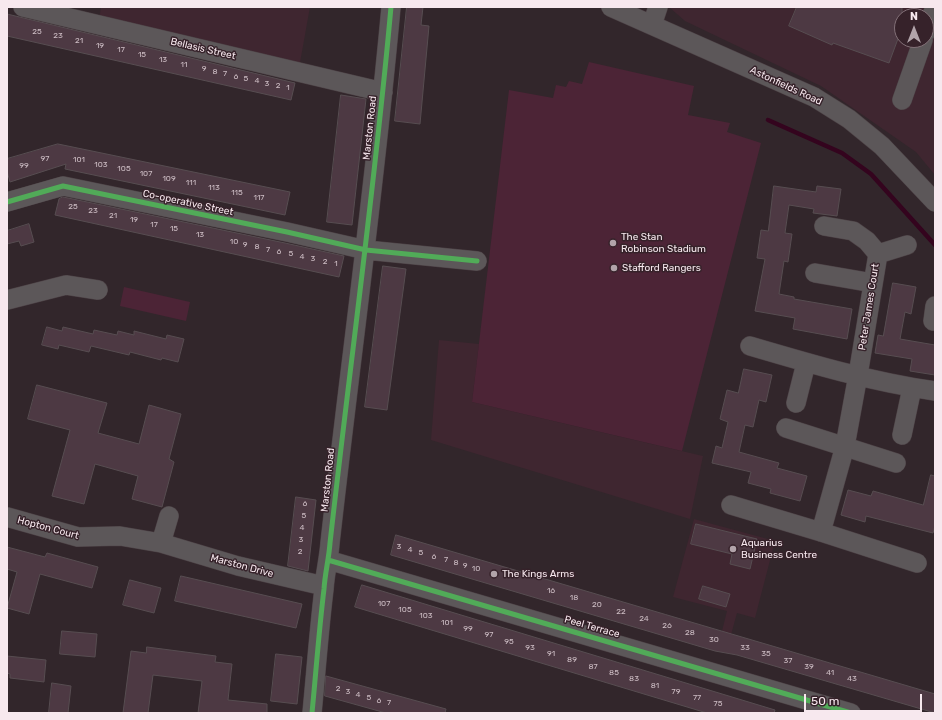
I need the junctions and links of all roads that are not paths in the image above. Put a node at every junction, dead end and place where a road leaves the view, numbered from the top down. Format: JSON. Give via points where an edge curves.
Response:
{"nodes":[{"id":1,"x":23,"y":7,"type":"edge"},
{"id":2,"x":391,"y":7,"type":"edge"},
{"id":3,"x":611,"y":7,"type":"edge"},
{"id":4,"x":658,"y":7,"type":"edge"},
{"id":5,"x":652,"y":25,"type":"junction"},
{"id":6,"x":920,"y":48,"type":"edge"},
{"id":7,"x":383,"y":92,"type":"junction"},
{"id":8,"x":902,"y":100,"type":"dead end"},
{"id":9,"x":7,"y":202,"type":"edge"},
{"id":10,"x":935,"y":202,"type":"edge"},
{"id":11,"x":824,"y":226,"type":"dead end"},
{"id":12,"x":907,"y":245,"type":"dead end"},
{"id":13,"x":366,"y":250,"type":"junction"},
{"id":14,"x":878,"y":254,"type":"junction"},
{"id":15,"x":477,"y":261,"type":"dead end"},
{"id":16,"x":815,"y":273,"type":"dead end"},
{"id":17,"x":873,"y":283,"type":"junction"},
{"id":18,"x":98,"y":290,"type":"dead end"},
{"id":19,"x":7,"y":300,"type":"edge"},
{"id":20,"x":935,"y":306,"type":"edge"},
{"id":21,"x":935,"y":321,"type":"edge"},
{"id":22,"x":750,"y":346,"type":"dead end"},
{"id":23,"x":806,"y":363,"type":"junction"},
{"id":24,"x":858,"y":375,"type":"junction"},
{"id":25,"x":912,"y":388,"type":"junction"},
{"id":26,"x":935,"y":391,"type":"edge"},
{"id":27,"x":796,"y":403,"type":"dead end"},
{"id":28,"x":786,"y":428,"type":"dead end"},
{"id":29,"x":902,"y":435,"type":"dead end"},
{"id":30,"x":845,"y":446,"type":"junction"},
{"id":31,"x":896,"y":463,"type":"dead end"},
{"id":32,"x":731,"y":505,"type":"dead end"},
{"id":33,"x":169,"y":516,"type":"dead end"},
{"id":34,"x":7,"y":517,"type":"edge"},
{"id":35,"x":821,"y":532,"type":"junction"},
{"id":36,"x":161,"y":543,"type":"junction"},
{"id":37,"x":328,"y":560,"type":"junction"},
{"id":38,"x":917,"y":563,"type":"dead end"},
{"id":39,"x":324,"y":586,"type":"junction"},
{"id":40,"x":314,"y":712,"type":"edge"},
{"id":41,"x":851,"y":713,"type":"edge"}],
"edges":[{"from":1,"to":7,"type":"street","name":"Bellasis Street"},
{"from":2,"to":7,"type":"street","name":"Marston Road"},
{"from":3,"to":5,"type":"street","name":"Astonfields Road"},
{"from":4,"to":5,"type":"street"},
{"from":5,"to":10,"type":"street","name":"Astonfields Road","via":[[814,97],[849,119],[882,146]]},
{"from":6,"to":8,"type":"street"},
{"from":7,"to":13,"type":"street","name":"Marston Road"},
{"from":9,"to":13,"type":"street","name":"Co-operative Street","via":[[63,186]]},
{"from":11,"to":14,"type":"street","name":"Peter James Court","via":[[853,230],[867,240]]},
{"from":12,"to":14,"type":"street"},
{"from":13,"to":15,"type":"street"},
{"from":13,"to":37,"type":"street","name":"Marston Road"},
{"from":14,"to":17,"type":"street","name":"Peter James Court"},
{"from":16,"to":17,"type":"street"},
{"from":17,"to":24,"type":"street","name":"Peter James Court"},
{"from":18,"to":19,"type":"street","via":[[66,285]]},
{"from":20,"to":21,"type":"street"},
{"from":22,"to":23,"type":"street"},
{"from":23,"to":24,"type":"street"},
{"from":23,"to":27,"type":"street"},
{"from":24,"to":25,"type":"street"},
{"from":24,"to":30,"type":"street","name":"Peter James Court"},
{"from":25,"to":26,"type":"street"},
{"from":25,"to":29,"type":"street"},
{"from":28,"to":30,"type":"street"},
{"from":30,"to":31,"type":"street"},
{"from":30,"to":35,"type":"street","name":"Peter James Court"},
{"from":32,"to":35,"type":"street"},
{"from":33,"to":36,"type":"street"},
{"from":34,"to":36,"type":"street","name":"Hopton Court","via":[[78,537],[120,536]]},
{"from":35,"to":38,"type":"street"},
{"from":36,"to":39,"type":"street","name":"Marston Drive","via":[[238,566]]},
{"from":37,"to":39,"type":"street","name":"Marston Road"},
{"from":37,"to":41,"type":"street","name":"Peel Terrace"},
{"from":39,"to":40,"type":"street","name":"Marston Road"}]}
